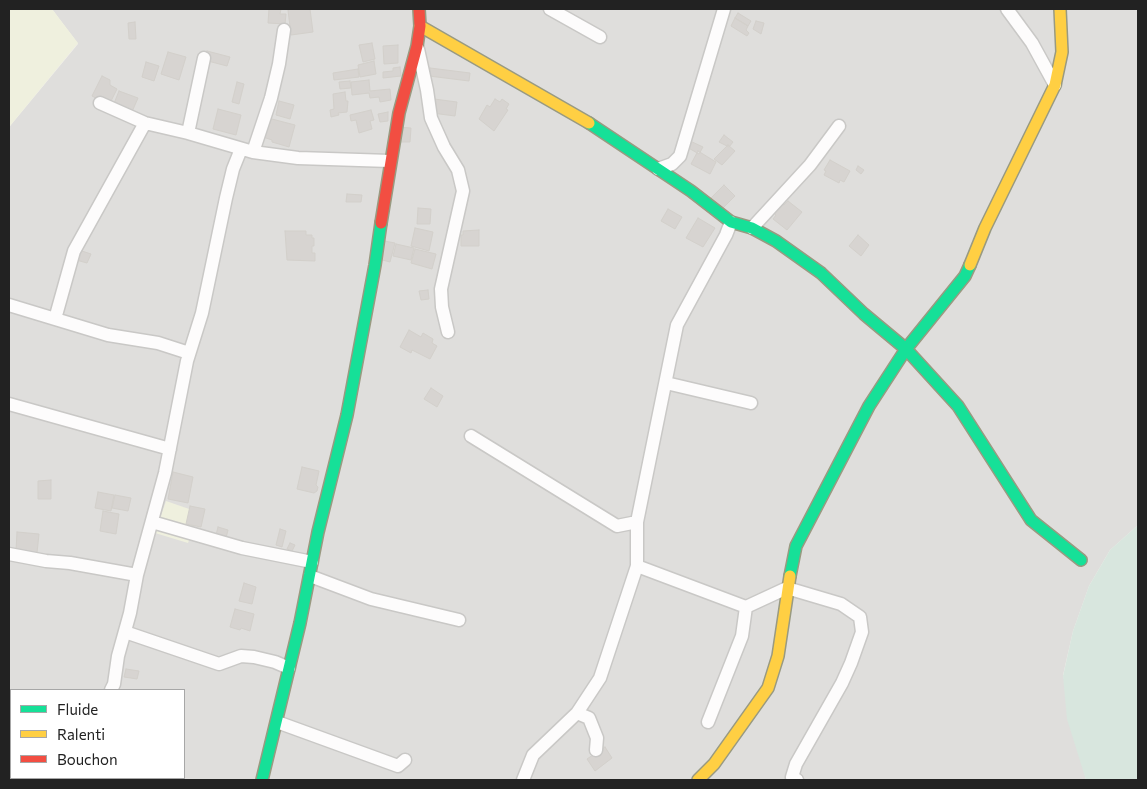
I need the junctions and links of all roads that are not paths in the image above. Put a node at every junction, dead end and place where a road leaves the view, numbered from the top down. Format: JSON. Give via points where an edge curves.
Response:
{"nodes":[{"id":1,"x":419,"y":9,"type":"edge"},
{"id":2,"x":550,"y":9,"type":"edge"},
{"id":3,"x":724,"y":9,"type":"edge"},
{"id":4,"x":1007,"y":9,"type":"edge"},
{"id":5,"x":1060,"y":9,"type":"edge"},
{"id":6,"x":420,"y":26,"type":"junction"},
{"id":7,"x":284,"y":30,"type":"dead end"},
{"id":8,"x":600,"y":36,"type":"dead end"},
{"id":9,"x":417,"y":46,"type":"junction"},
{"id":10,"x":204,"y":58,"type":"dead end"},
{"id":11,"x":1055,"y":85,"type":"junction"},
{"id":12,"x":100,"y":103,"type":"dead end"},
{"id":13,"x":145,"y":123,"type":"junction"},
{"id":14,"x":839,"y":126,"type":"dead end"},
{"id":15,"x":188,"y":133,"type":"junction"},
{"id":16,"x":247,"y":151,"type":"junction"},
{"id":17,"x":390,"y":161,"type":"junction"},
{"id":18,"x":658,"y":169,"type":"junction"},
{"id":19,"x":731,"y":222,"type":"junction"},
{"id":20,"x":752,"y":228,"type":"junction"},
{"id":21,"x":9,"y":305,"type":"edge"},
{"id":22,"x":55,"y":319,"type":"junction"},
{"id":23,"x":448,"y":332,"type":"dead end"},
{"id":24,"x":906,"y":349,"type":"junction"},
{"id":25,"x":189,"y":353,"type":"junction"},
{"id":26,"x":666,"y":383,"type":"junction"},
{"id":27,"x":751,"y":402,"type":"dead end"},
{"id":28,"x":9,"y":404,"type":"edge"},
{"id":29,"x":471,"y":436,"type":"dead end"},
{"id":30,"x":170,"y":449,"type":"junction"},
{"id":31,"x":152,"y":522,"type":"junction"},
{"id":32,"x":637,"y":522,"type":"junction"},
{"id":33,"x":9,"y":554,"type":"edge"},
{"id":34,"x":1081,"y":560,"type":"dead end"},
{"id":35,"x":312,"y":562,"type":"junction"},
{"id":36,"x":637,"y":566,"type":"junction"},
{"id":37,"x":137,"y":575,"type":"junction"},
{"id":38,"x":310,"y":576,"type":"junction"},
{"id":39,"x":787,"y":588,"type":"junction"},
{"id":40,"x":746,"y":606,"type":"junction"},
{"id":41,"x":459,"y":620,"type":"dead end"},
{"id":42,"x":125,"y":632,"type":"junction"},
{"id":43,"x":289,"y":668,"type":"junction"},
{"id":44,"x":112,"y":689,"type":"edge"},
{"id":45,"x":577,"y":713,"type":"junction"},
{"id":46,"x":277,"y":722,"type":"junction"},
{"id":47,"x":708,"y":722,"type":"dead end"},
{"id":48,"x":596,"y":750,"type":"dead end"},
{"id":49,"x":405,"y":760,"type":"dead end"},
{"id":50,"x":262,"y":780,"type":"edge"},
{"id":51,"x":523,"y":780,"type":"edge"},
{"id":52,"x":698,"y":780,"type":"edge"},
{"id":53,"x":797,"y":780,"type":"edge"}],
"edges":[{"from":1,"to":6,"type":"street"},
{"from":2,"to":8,"type":"street"},
{"from":3,"to":18,"type":"street","via":[[680,156],[672,164]]},
{"from":4,"to":11,"type":"street","via":[[1032,43]]},
{"from":5,"to":11,"type":"street","via":[[1062,52]]},
{"from":6,"to":9,"type":"street"},
{"from":6,"to":18,"type":"street","via":[[554,103]]},
{"from":7,"to":16,"type":"street","via":[[275,81]]},
{"from":9,"to":17,"type":"street"},
{"from":9,"to":23,"type":"street","via":[[430,118],[458,170],[464,191],[441,289]]},
{"from":10,"to":15,"type":"street"},
{"from":11,"to":24,"type":"street","via":[[965,276]]},
{"from":12,"to":13,"type":"street"},
{"from":13,"to":15,"type":"street"},
{"from":13,"to":22,"type":"street","via":[[74,251]]},
{"from":14,"to":20,"type":"street","via":[[810,165]]},
{"from":15,"to":16,"type":"street"},
{"from":16,"to":17,"type":"street","via":[[298,158]]},
{"from":16,"to":25,"type":"street","via":[[234,169],[202,313]]},
{"from":17,"to":35,"type":"street","via":[[375,265],[347,415]]},
{"from":18,"to":19,"type":"street"},
{"from":19,"to":20,"type":"street"},
{"from":19,"to":26,"type":"street","via":[[677,325]]},
{"from":20,"to":24,"type":"street","via":[[821,274]]},
{"from":21,"to":22,"type":"street"},
{"from":22,"to":25,"type":"street"},
{"from":24,"to":34,"type":"street","via":[[958,406],[1031,520]]},
{"from":24,"to":39,"type":"street","via":[[869,406],[796,546]]},
{"from":25,"to":30,"type":"street"},
{"from":26,"to":27,"type":"street"},
{"from":26,"to":32,"type":"street"},
{"from":28,"to":30,"type":"street"},
{"from":29,"to":32,"type":"street","via":[[617,526]]},
{"from":30,"to":31,"type":"street"},
{"from":31,"to":35,"type":"street","via":[[242,548]]},
{"from":31,"to":37,"type":"street"},
{"from":32,"to":36,"type":"street"},
{"from":33,"to":37,"type":"street"},
{"from":35,"to":38,"type":"street"},
{"from":36,"to":40,"type":"street"},
{"from":36,"to":45,"type":"street","via":[[600,678]]},
{"from":37,"to":42,"type":"street"},
{"from":38,"to":41,"type":"street","via":[[371,599]]},
{"from":38,"to":43,"type":"street"},
{"from":39,"to":40,"type":"street"},
{"from":39,"to":52,"type":"street","via":[[778,656],[768,688],[714,764]]},
{"from":39,"to":53,"type":"street","via":[[841,604],[860,616],[862,632],[842,683],[796,764],[792,777]]},
{"from":40,"to":47,"type":"street","via":[[742,636]]},
{"from":42,"to":43,"type":"street","via":[[219,664],[241,656]]},
{"from":42,"to":44,"type":"street"},
{"from":43,"to":46,"type":"street"},
{"from":45,"to":48,"type":"street","via":[[589,718],[597,738]]},
{"from":45,"to":51,"type":"street","via":[[533,755]]},
{"from":46,"to":49,"type":"street","via":[[398,766]]},
{"from":46,"to":50,"type":"street"}]}
